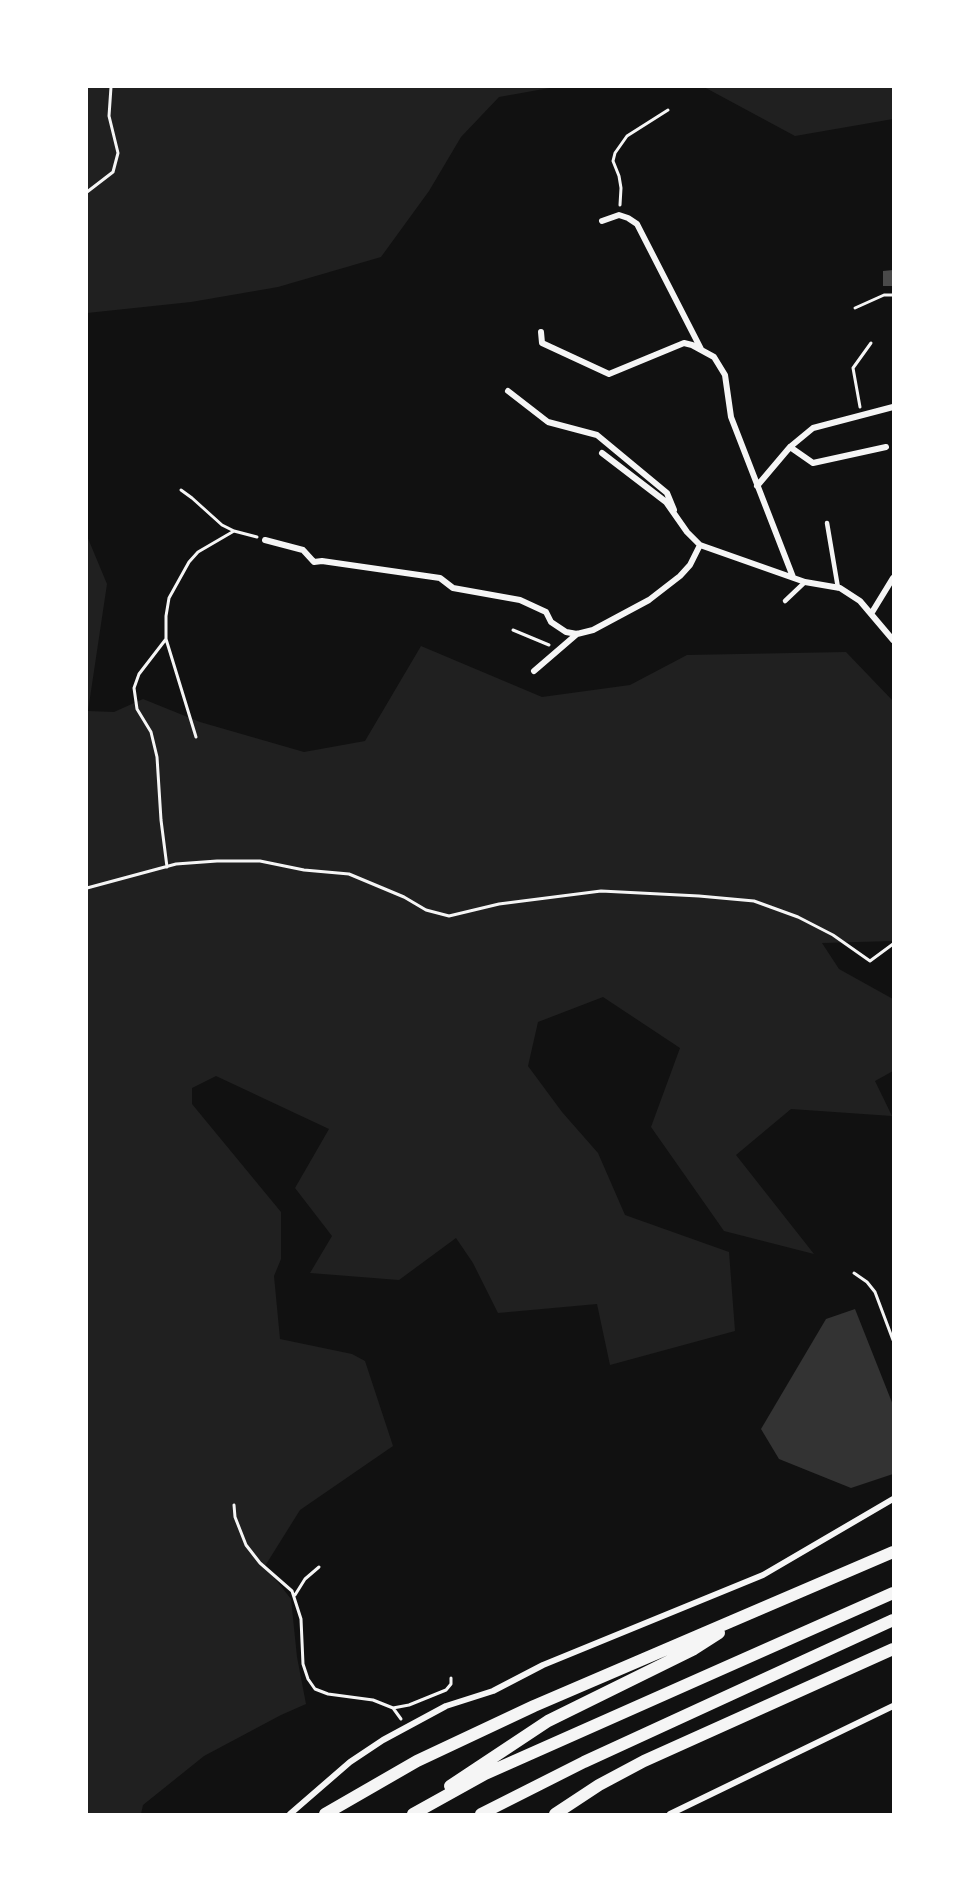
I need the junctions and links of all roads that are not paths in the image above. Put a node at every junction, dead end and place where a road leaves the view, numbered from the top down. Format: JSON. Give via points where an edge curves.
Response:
{"nodes":[{"id":1,"x":602,"y":221,"type":"dead end"},
{"id":2,"x":541,"y":332,"type":"dead end"},
{"id":3,"x":702,"y":350,"type":"junction"},
{"id":4,"x":508,"y":391,"type":"dead end"},
{"id":5,"x":893,"y":407,"type":"edge"},
{"id":6,"x":790,"y":447,"type":"junction"},
{"id":7,"x":886,"y":447,"type":"dead end"},
{"id":8,"x":602,"y":453,"type":"dead end"},
{"id":9,"x":757,"y":486,"type":"junction"},
{"id":10,"x":675,"y":514,"type":"junction"},
{"id":11,"x":827,"y":523,"type":"dead end"},
{"id":12,"x":265,"y":540,"type":"road end"},
{"id":13,"x":700,"y":545,"type":"junction"},
{"id":14,"x":793,"y":577,"type":"junction"},
{"id":15,"x":893,"y":578,"type":"edge"},
{"id":16,"x":805,"y":582,"type":"junction"},
{"id":17,"x":838,"y":588,"type":"junction"},
{"id":18,"x":785,"y":601,"type":"dead end"},
{"id":19,"x":871,"y":614,"type":"junction"},
{"id":20,"x":577,"y":634,"type":"junction"},
{"id":21,"x":893,"y":640,"type":"edge"},
{"id":22,"x":534,"y":671,"type":"dead end"},
{"id":23,"x":893,"y":1499,"type":"edge"},
{"id":24,"x":893,"y":1552,"type":"edge"},
{"id":25,"x":893,"y":1593,"type":"edge"},
{"id":26,"x":742,"y":1617,"type":"junction"},
{"id":27,"x":893,"y":1620,"type":"edge"},
{"id":28,"x":893,"y":1649,"type":"edge"},
{"id":29,"x":893,"y":1706,"type":"edge"},
{"id":30,"x":415,"y":1813,"type":"edge"},
{"id":31,"x":290,"y":1814,"type":"edge"},
{"id":32,"x":325,"y":1814,"type":"edge"},
{"id":33,"x":481,"y":1814,"type":"edge"},
{"id":34,"x":555,"y":1814,"type":"edge"},
{"id":35,"x":670,"y":1814,"type":"edge"}],
"edges":[{"from":1,"to":3,"type":"street","via":[[619,215],[637,224]]},
{"from":2,"to":3,"type":"street","via":[[542,343],[609,374],[684,343]]},
{"from":3,"to":9,"type":"street","via":[[714,357],[725,375],[731,417]]},
{"from":4,"to":10,"type":"street","via":[[548,422],[597,435],[667,493]]},
{"from":5,"to":6,"type":"street","via":[[813,428]]},
{"from":6,"to":7,"type":"street","via":[[813,463]]},
{"from":6,"to":9,"type":"street"},
{"from":8,"to":10,"type":"street","via":[[666,502]]},
{"from":9,"to":14,"type":"street"},
{"from":10,"to":13,"type":"street"},
{"from":11,"to":17,"type":"lane"},
{"from":12,"to":20,"type":"street","via":[[303,550],[314,562],[440,578],[453,588],[520,600],[546,612],[551,622],[566,632]]},
{"from":13,"to":14,"type":"street"},
{"from":13,"to":20,"type":"street","via":[[680,576],[649,600],[593,630]]},
{"from":14,"to":16,"type":"street"},
{"from":15,"to":19,"type":"street"},
{"from":16,"to":17,"type":"street"},
{"from":16,"to":18,"type":"lane"},
{"from":17,"to":19,"type":"street","via":[[860,601]]},
{"from":19,"to":21,"type":"street"},
{"from":20,"to":22,"type":"street"},
{"from":23,"to":31,"type":"street","via":[[763,1575],[543,1665],[494,1691],[446,1706],[350,1762]]},
{"from":24,"to":26,"type":"main road"},
{"from":25,"to":30,"type":"main road","via":[[485,1774]]},
{"from":26,"to":30,"type":"main road","via":[[694,1649],[548,1720]]},
{"from":26,"to":32,"type":"main road","via":[[417,1761]]},
{"from":27,"to":33,"type":"main road","via":[[584,1762]]},
{"from":28,"to":34,"type":"main road","via":[[644,1761]]},
{"from":29,"to":35,"type":"street"}]}
